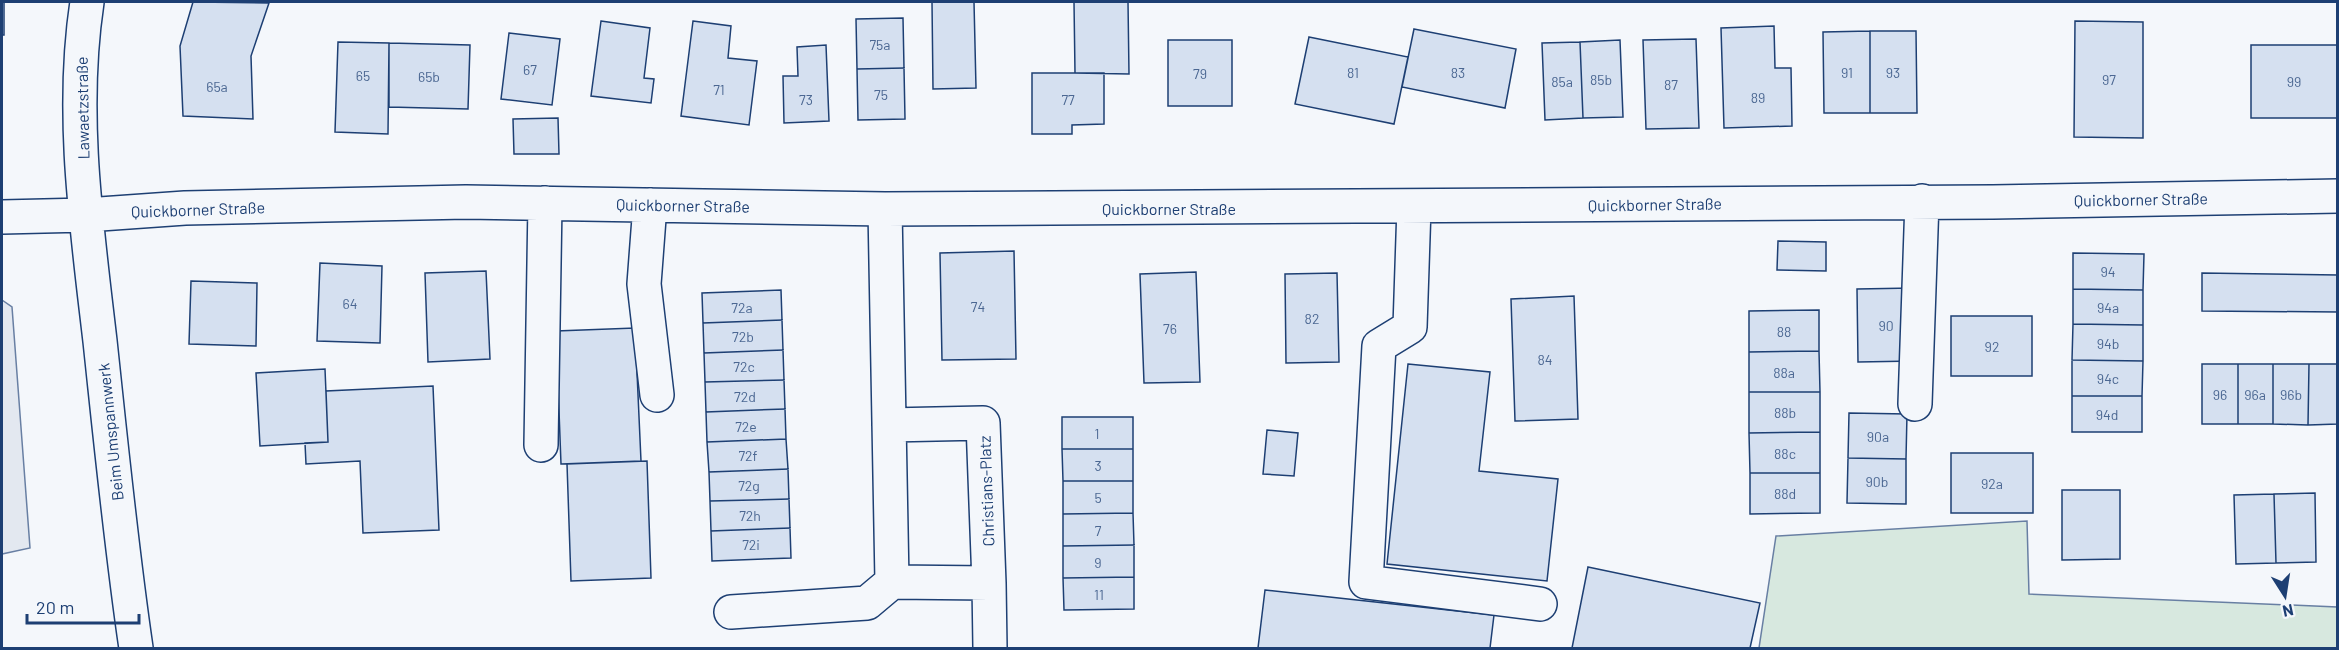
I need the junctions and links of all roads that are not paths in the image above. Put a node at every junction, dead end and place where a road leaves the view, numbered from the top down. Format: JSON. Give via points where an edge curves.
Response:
{"nodes":[{"id":1,"x":87,"y":2,"type":"edge"},
{"id":2,"x":2337,"y":196,"type":"edge"},
{"id":3,"x":1922,"y":201,"type":"junction"},
{"id":4,"x":545,"y":203,"type":"junction"},
{"id":5,"x":650,"y":205,"type":"junction"},
{"id":6,"x":1414,"y":207,"type":"junction"},
{"id":7,"x":885,"y":209,"type":"junction"},
{"id":8,"x":86,"y":215,"type":"junction"},
{"id":9,"x":2,"y":217,"type":"edge"},
{"id":10,"x":657,"y":395,"type":"dead end"},
{"id":11,"x":1915,"y":404,"type":"dead end"},
{"id":12,"x":889,"y":425,"type":"junction"},
{"id":13,"x":541,"y":445,"type":"dead end"},
{"id":14,"x":892,"y":582,"type":"junction"},
{"id":15,"x":989,"y":583,"type":"junction"},
{"id":16,"x":1540,"y":604,"type":"dead end"},
{"id":17,"x":730,"y":612,"type":"dead end"},
{"id":18,"x":135,"y":648,"type":"edge"},
{"id":19,"x":990,"y":648,"type":"edge"}],
"edges":[{"from":1,"to":8,"type":"street","name":"Lawaetzstraße","via":[[79,108]]},
{"from":2,"to":3,"type":"street","name":"Quickborner Straße"},
{"from":3,"to":6,"type":"street","name":"Quickborner Straße"},
{"from":3,"to":11,"type":"street"},
{"from":4,"to":5,"type":"street","name":"Quickborner Straße"},
{"from":4,"to":8,"type":"street","name":"Quickborner Straße","via":[[185,208]]},
{"from":4,"to":13,"type":"street"},
{"from":5,"to":7,"type":"street","name":"Quickborner Straße"},
{"from":5,"to":10,"type":"street","via":[[644,284]]},
{"from":6,"to":7,"type":"street","name":"Quickborner Straße"},
{"from":6,"to":16,"type":"street","via":[[1410,327],[1379,346],[1366,582]]},
{"from":7,"to":12,"type":"street"},
{"from":8,"to":9,"type":"street","name":"Quickborner Straße"},
{"from":8,"to":18,"type":"street","name":"Beim Umspannwerk"},
{"from":12,"to":14,"type":"street"},
{"from":12,"to":15,"type":"street","name":"Christians-Platz","via":[[983,423]]},
{"from":14,"to":15,"type":"street"},
{"from":14,"to":17,"type":"street","via":[[867,603]]},
{"from":15,"to":19,"type":"street","name":"Christians-Platz"}]}
